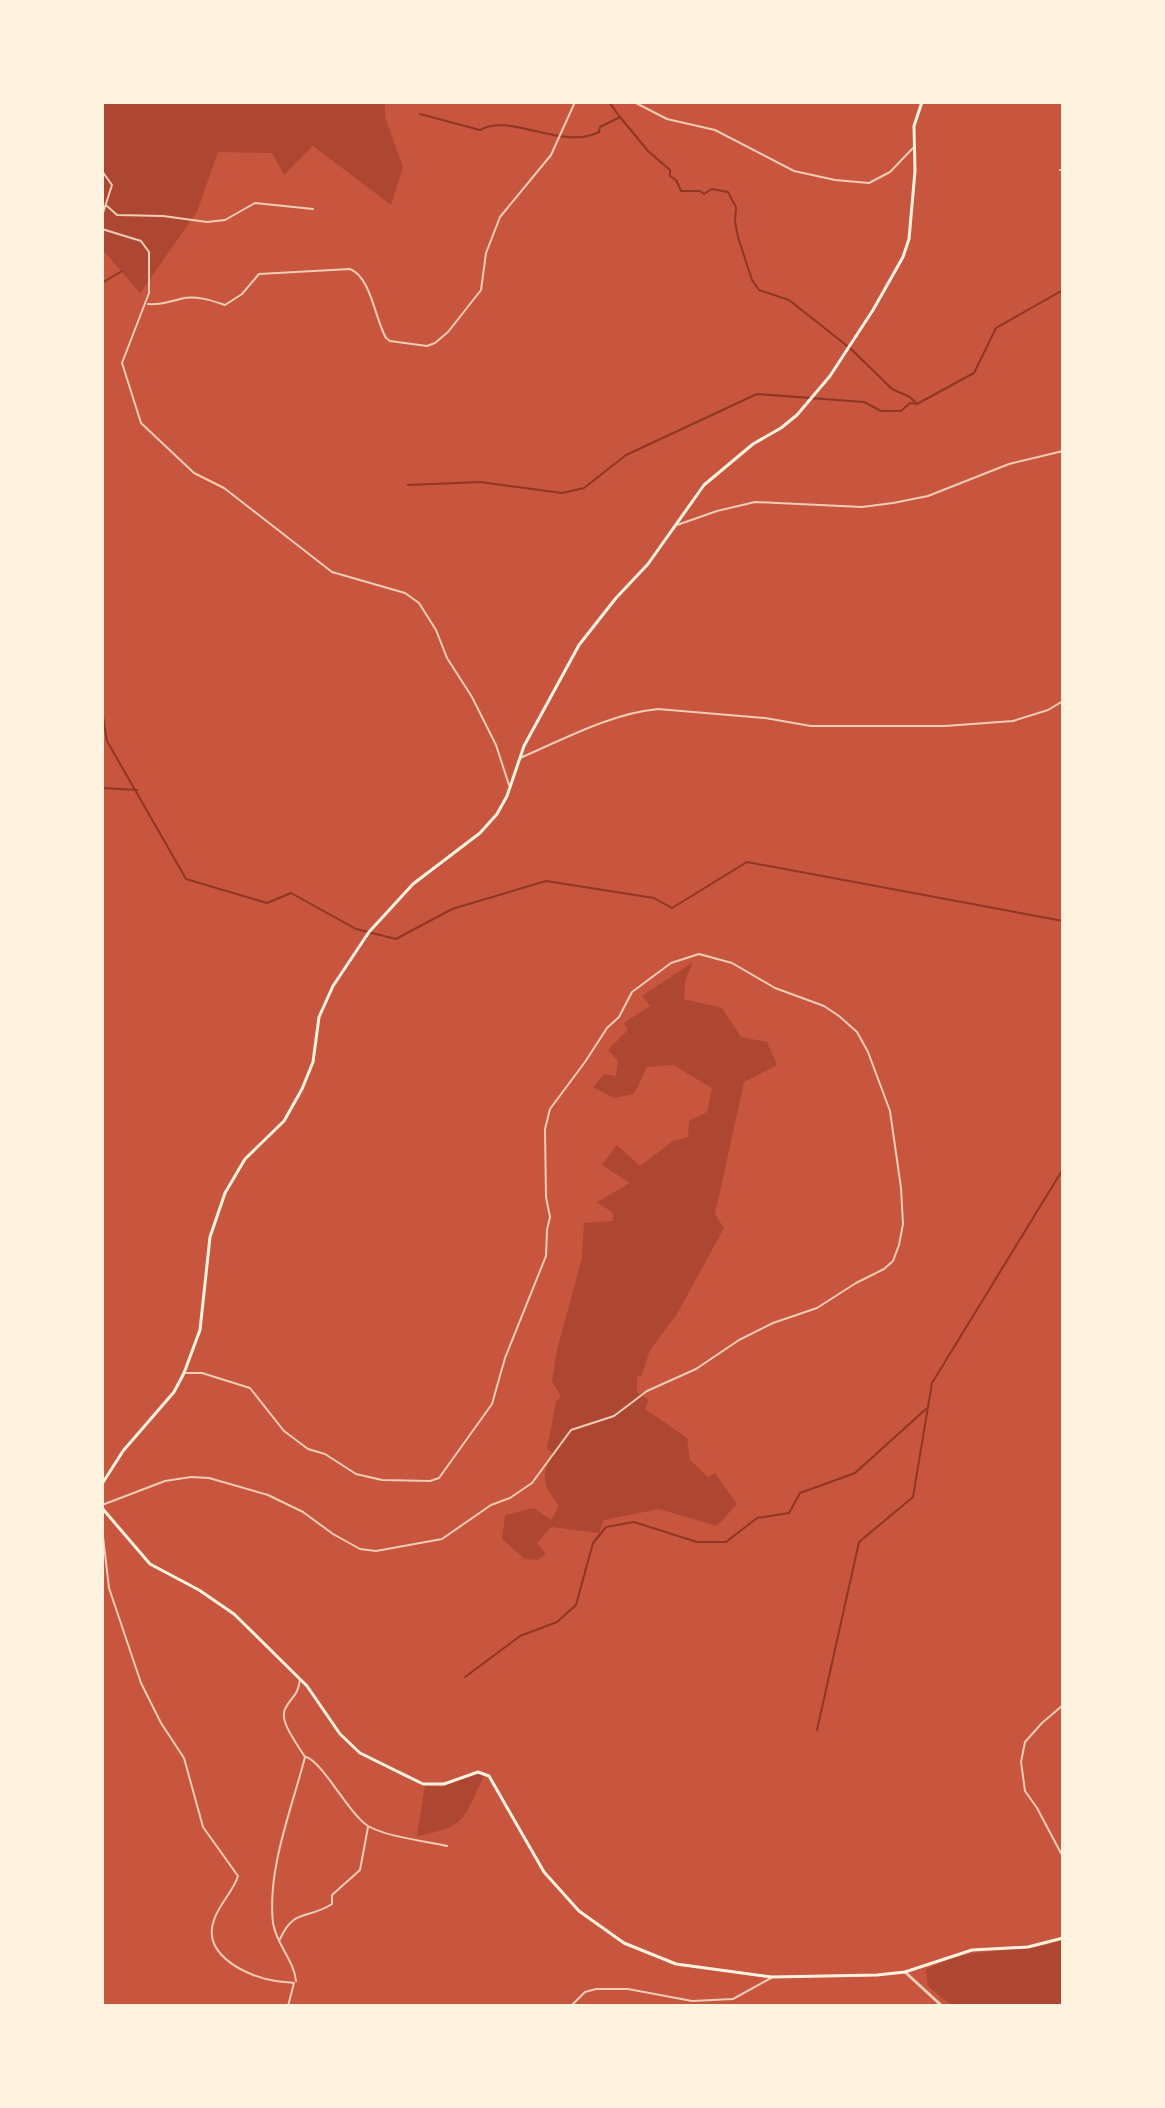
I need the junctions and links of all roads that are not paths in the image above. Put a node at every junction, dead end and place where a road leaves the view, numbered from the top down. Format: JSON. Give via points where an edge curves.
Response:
{"nodes":[{"id":1,"x":575,"y":102,"type":"edge"},
{"id":2,"x":634,"y":102,"type":"edge"},
{"id":3,"x":922,"y":102,"type":"edge"},
{"id":4,"x":915,"y":147,"type":"junction"},
{"id":5,"x":102,"y":171,"type":"edge"},
{"id":6,"x":107,"y":206,"type":"junction"},
{"id":7,"x":313,"y":209,"type":"dead end"},
{"id":8,"x":102,"y":216,"type":"edge"},
{"id":9,"x":102,"y":229,"type":"edge"},
{"id":10,"x":146,"y":304,"type":"junction"},
{"id":11,"x":1063,"y":451,"type":"edge"},
{"id":12,"x":677,"y":525,"type":"junction"},
{"id":13,"x":1063,"y":701,"type":"edge"},
{"id":14,"x":519,"y":758,"type":"junction"},
{"id":15,"x":510,"y":786,"type":"junction"},
{"id":16,"x":184,"y":1373,"type":"junction"},
{"id":17,"x":102,"y":1484,"type":"edge"},
{"id":18,"x":102,"y":1507,"type":"edge"},
{"id":19,"x":102,"y":1528,"type":"edge"},
{"id":20,"x":300,"y":1678,"type":"junction"},
{"id":21,"x":1063,"y":1705,"type":"edge"},
{"id":22,"x":305,"y":1757,"type":"junction"},
{"id":23,"x":1063,"y":1787,"type":"edge"},
{"id":24,"x":1063,"y":1805,"type":"edge"},
{"id":25,"x":369,"y":1826,"type":"junction"},
{"id":26,"x":447,"y":1846,"type":"dead end"},
{"id":27,"x":1063,"y":1857,"type":"edge"},
{"id":28,"x":1063,"y":1938,"type":"edge"},
{"id":29,"x":279,"y":1941,"type":"junction"},
{"id":30,"x":905,"y":1972,"type":"junction"},
{"id":31,"x":772,"y":1977,"type":"junction"},
{"id":32,"x":295,"y":1985,"type":"junction"},
{"id":33,"x":288,"y":2006,"type":"edge"},
{"id":34,"x":571,"y":2006,"type":"edge"},
{"id":35,"x":942,"y":2006,"type":"edge"}],
"edges":[{"from":1,"to":10,"type":"street","via":[[551,155],[500,217],[486,253],[481,290],[435,343],[386,338],[364,282],[350,269],[259,274],[225,305],[195,298]]},
{"from":2,"to":4,"type":"street","via":[[667,119],[722,133],[794,171],[835,180],[869,183],[890,172]]},
{"from":3,"to":4,"type":"main road","via":[[916,114]]},
{"from":4,"to":12,"type":"main road","via":[[906,250],[873,310],[797,415],[710,479]]},
{"from":5,"to":6,"type":"street","via":[[112,185]]},
{"from":6,"to":7,"type":"street","via":[[117,215],[207,222],[225,220],[255,203]]},
{"from":6,"to":8,"type":"street"},
{"from":9,"to":10,"type":"street","via":[[146,246]]},
{"from":10,"to":15,"type":"street","via":[[122,363],[141,423],[194,473],[224,488],[332,572],[405,593],[419,603],[496,745]]},
{"from":11,"to":12,"type":"street","via":[[893,503],[862,507],[755,502]]},
{"from":12,"to":14,"type":"main road","via":[[586,635]]},
{"from":13,"to":14,"type":"street","via":[[1013,721],[945,726],[811,726],[646,710]]},
{"from":14,"to":15,"type":"main road"},
{"from":15,"to":16,"type":"main road","via":[[491,822],[413,884],[369,932],[329,993],[302,1089],[284,1121],[245,1159],[225,1193],[210,1237],[200,1330]]},
{"from":16,"to":17,"type":"main road"},
{"from":16,"to":18,"type":"street","via":[[250,1388],[284,1431],[356,1474],[382,1480],[439,1478],[492,1404],[543,1267],[550,1217],[545,1129],[550,1109],[632,992],[671,963],[711,955],[824,1006],[857,1032],[868,1052],[890,1111],[901,1188],[903,1224],[888,1267],[817,1308],[739,1340],[696,1369],[647,1391],[614,1416],[571,1430],[532,1483],[447,1537],[376,1551],[360,1549],[268,1495],[209,1478],[165,1481]]},
{"from":18,"to":20,"type":"main road","via":[[150,1564],[225,1607]]},
{"from":19,"to":32,"type":"street","via":[[109,1588],[141,1683],[184,1758],[203,1827],[238,1876],[215,1916],[214,1945],[235,1966]]},
{"from":20,"to":22,"type":"street","via":[[283,1719]]},
{"from":20,"to":31,"type":"main road","via":[[340,1734],[369,1760],[423,1784],[444,1784],[478,1772],[489,1776],[544,1872],[579,1911],[614,1936],[676,1964]]},
{"from":21,"to":27,"type":"street","via":[[1025,1742],[1021,1779]]},
{"from":22,"to":25,"type":"street","via":[[313,1759]]},
{"from":22,"to":29,"type":"street","via":[[286,1818],[271,1897]]},
{"from":23,"to":24,"type":"street"},
{"from":25,"to":26,"type":"street"},
{"from":25,"to":29,"type":"street","via":[[360,1870],[332,1895],[332,1904],[295,1917]]},
{"from":28,"to":30,"type":"main road","via":[[1028,1947],[972,1950]]},
{"from":29,"to":32,"type":"street"},
{"from":30,"to":31,"type":"main road"},
{"from":30,"to":35,"type":"street"},
{"from":31,"to":34,"type":"street","via":[[733,1999],[692,2001],[596,1989]]},
{"from":32,"to":33,"type":"street"}]}
